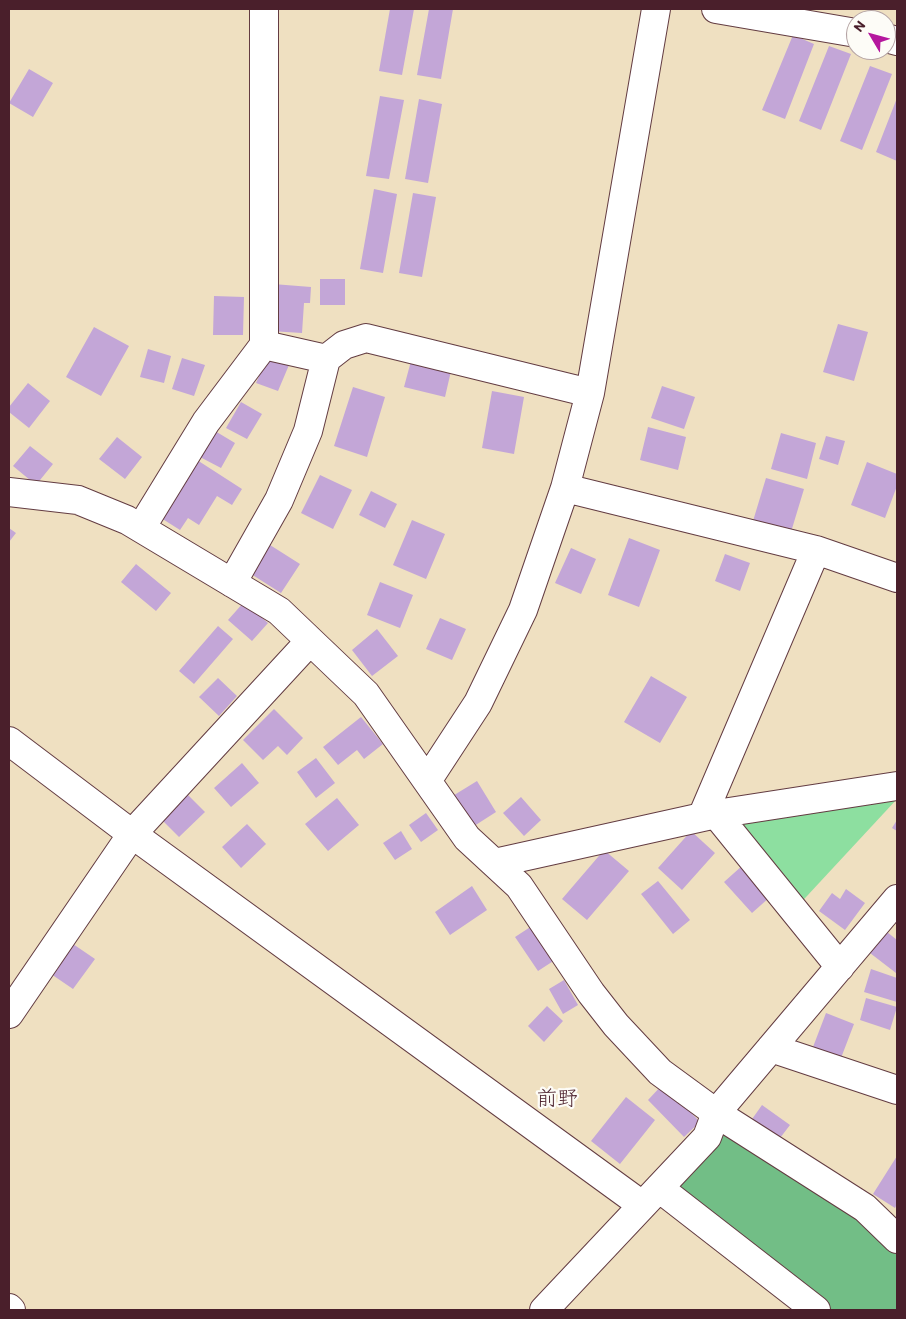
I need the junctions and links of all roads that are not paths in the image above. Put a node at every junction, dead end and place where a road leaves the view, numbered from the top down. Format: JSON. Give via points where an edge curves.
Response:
{"nodes":[{"id":1,"x":264,"y":9,"type":"edge"},
{"id":2,"x":656,"y":9,"type":"edge"},
{"id":3,"x":716,"y":9,"type":"edge"},
{"id":4,"x":846,"y":31,"type":"edge"},
{"id":5,"x":264,"y":345,"type":"junction"},
{"id":6,"x":326,"y":359,"type":"junction"},
{"id":7,"x":590,"y":393,"type":"junction"},
{"id":8,"x":565,"y":488,"type":"junction"},
{"id":9,"x":9,"y":492,"type":"edge"},
{"id":10,"x":141,"y":528,"type":"junction"},
{"id":11,"x":816,"y":550,"type":"junction"},
{"id":12,"x":897,"y":578,"type":"edge"},
{"id":13,"x":232,"y":583,"type":"junction"},
{"id":14,"x":310,"y":641,"type":"junction"},
{"id":15,"x":9,"y":741,"type":"edge"},
{"id":16,"x":428,"y":781,"type":"junction"},
{"id":17,"x":897,"y":786,"type":"edge"},
{"id":18,"x":709,"y":816,"type":"junction"},
{"id":19,"x":132,"y":834,"type":"junction"},
{"id":20,"x":495,"y":863,"type":"junction"},
{"id":21,"x":897,"y":899,"type":"edge"},
{"id":22,"x":840,"y":967,"type":"junction"},
{"id":23,"x":9,"y":1014,"type":"edge"},
{"id":24,"x":771,"y":1048,"type":"junction"},
{"id":25,"x":897,"y":1090,"type":"edge"},
{"id":26,"x":716,"y":1113,"type":"junction"},
{"id":27,"x":651,"y":1196,"type":"junction"},
{"id":28,"x":897,"y":1239,"type":"edge"},
{"id":29,"x":544,"y":1310,"type":"edge"},
{"id":30,"x":816,"y":1310,"type":"edge"}],
"edges":[{"from":1,"to":5,"type":"street"},
{"from":2,"to":7,"type":"street"},
{"from":3,"to":4,"type":"street"},
{"from":5,"to":6,"type":"street"},
{"from":5,"to":10,"type":"street","via":[[206,422]]},
{"from":6,"to":7,"type":"street","via":[[344,344],[366,338]]},
{"from":6,"to":13,"type":"street","via":[[308,431],[283,491]]},
{"from":7,"to":8,"type":"street"},
{"from":8,"to":11,"type":"street"},
{"from":8,"to":16,"type":"street","via":[[523,610],[478,702]]},
{"from":9,"to":10,"type":"street","via":[[78,500]]},
{"from":10,"to":13,"type":"street"},
{"from":11,"to":12,"type":"street"},
{"from":11,"to":18,"type":"street"},
{"from":13,"to":14,"type":"street","via":[[279,611]]},
{"from":14,"to":16,"type":"street","via":[[366,694]]},
{"from":14,"to":19,"type":"street"},
{"from":15,"to":19,"type":"street"},
{"from":16,"to":20,"type":"street","via":[[467,838]]},
{"from":17,"to":18,"type":"street"},
{"from":18,"to":20,"type":"street"},
{"from":18,"to":22,"type":"street"},
{"from":19,"to":23,"type":"street"},
{"from":19,"to":27,"type":"street"},
{"from":20,"to":26,"type":"street","via":[[519,886],[616,1025],[660,1072]]},
{"from":21,"to":22,"type":"street"},
{"from":22,"to":24,"type":"street"},
{"from":24,"to":25,"type":"street"},
{"from":24,"to":26,"type":"street"},
{"from":26,"to":27,"type":"street","via":[[707,1137]]},
{"from":26,"to":28,"type":"street","via":[[865,1208]]},
{"from":27,"to":29,"type":"street"},
{"from":27,"to":30,"type":"street"}]}
